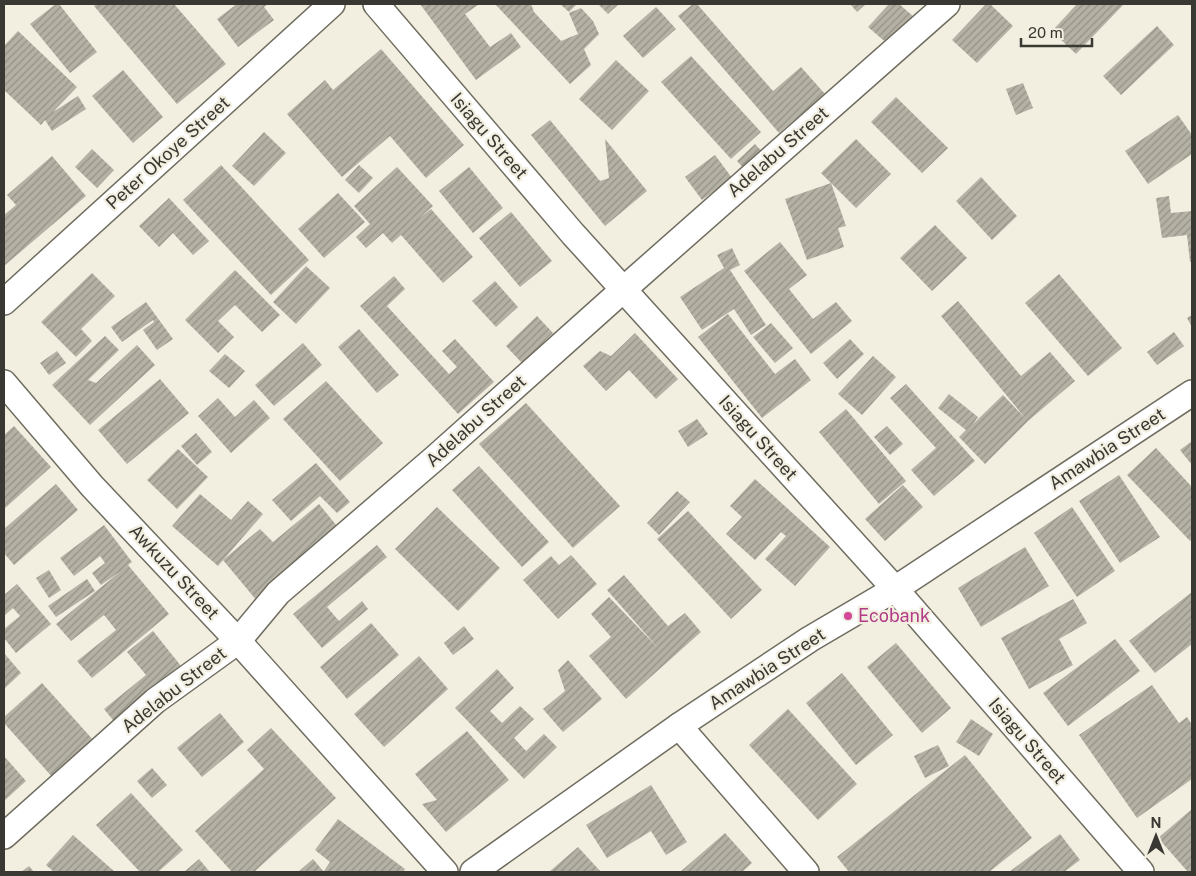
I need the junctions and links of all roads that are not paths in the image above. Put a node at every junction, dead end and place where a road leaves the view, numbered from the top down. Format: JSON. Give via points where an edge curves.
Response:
{"nodes":[{"id":1,"x":332,"y":4,"type":"edge"},
{"id":2,"x":376,"y":4,"type":"edge"},
{"id":3,"x":947,"y":4,"type":"edge"},
{"id":4,"x":624,"y":289,"type":"junction"},
{"id":5,"x":4,"y":302,"type":"edge"},
{"id":6,"x":4,"y":383,"type":"edge"},
{"id":7,"x":1192,"y":393,"type":"edge"},
{"id":8,"x":895,"y":589,"type":"junction"},
{"id":9,"x":238,"y":640,"type":"junction"},
{"id":10,"x":680,"y":726,"type":"junction"},
{"id":11,"x":4,"y":836,"type":"edge"},
{"id":12,"x":1130,"y":869,"type":"edge"},
{"id":13,"x":445,"y":872,"type":"edge"},
{"id":14,"x":473,"y":872,"type":"edge"},
{"id":15,"x":806,"y":872,"type":"edge"}],
"edges":[{"from":1,"to":5,"type":"street","name":"Peter Okoye Street"},
{"from":2,"to":4,"type":"street","name":"Isiagu Street"},
{"from":3,"to":4,"type":"street","name":"Adelabu Street"},
{"from":4,"to":8,"type":"street","name":"Isiagu Street"},
{"from":4,"to":9,"type":"street","name":"Adelabu Street","via":[[278,593]]},
{"from":6,"to":9,"type":"street","name":"Awkuzu Street","via":[[92,486]]},
{"from":7,"to":8,"type":"street","name":"Amawbia Street"},
{"from":8,"to":10,"type":"street","name":"Amawbia Street","via":[[810,639]]},
{"from":8,"to":12,"type":"street","name":"Isiagu Street"},
{"from":9,"to":11,"type":"street","name":"Adelabu Street","via":[[155,701]]},
{"from":9,"to":13,"type":"street","name":"Awkuzu Street"},
{"from":10,"to":14,"type":"street","name":"Amawbia Street"},
{"from":10,"to":15,"type":"street"}]}
